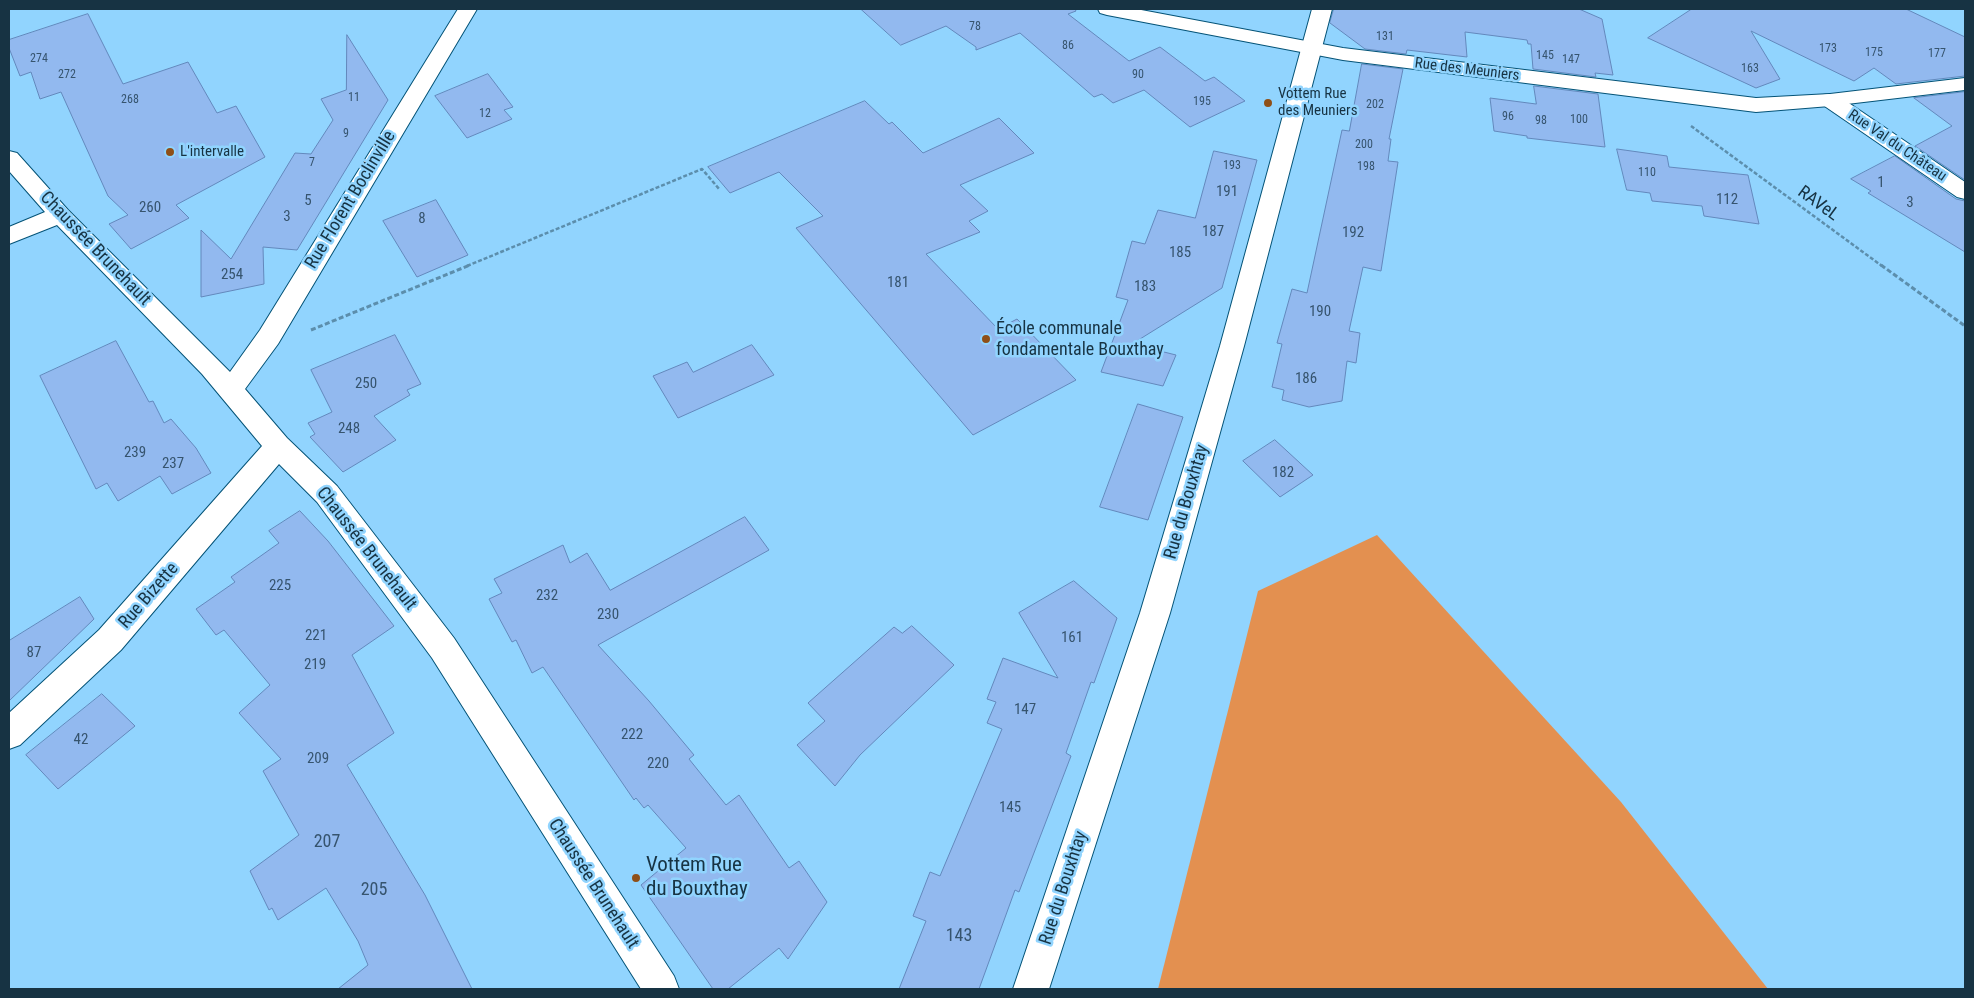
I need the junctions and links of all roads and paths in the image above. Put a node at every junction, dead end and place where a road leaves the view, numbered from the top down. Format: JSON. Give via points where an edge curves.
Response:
{"nodes":[{"id":1,"x":467,"y":9,"type":"edge"},
{"id":2,"x":1107,"y":9,"type":"edge"},
{"id":3,"x":1322,"y":9,"type":"edge"},
{"id":4,"x":1312,"y":49,"type":"junction"},
{"id":5,"x":1965,"y":84,"type":"edge"},
{"id":6,"x":1664,"y":95,"type":"junction"},
{"id":7,"x":1830,"y":100,"type":"junction"},
{"id":8,"x":9,"y":158,"type":"edge"},
{"id":9,"x":720,"y":190,"type":"dead end"},
{"id":10,"x":1965,"y":192,"type":"edge"},
{"id":11,"x":60,"y":215,"type":"junction"},
{"id":12,"x":9,"y":236,"type":"edge"},
{"id":13,"x":1965,"y":326,"type":"edge"},
{"id":14,"x":268,"y":337,"type":"junction"},
{"id":15,"x":231,"y":389,"type":"junction"},
{"id":16,"x":278,"y":446,"type":"junction"},
{"id":17,"x":9,"y":734,"type":"edge"},
{"id":18,"x":661,"y":989,"type":"edge"},
{"id":19,"x":1031,"y":989,"type":"edge"}],
"edges":[{"from":1,"to":14,"type":"street","name":"Rue Florent Boclinville"},
{"from":2,"to":4,"type":"street","name":"Rue des Meuniers"},
{"from":3,"to":4,"type":"street","name":"Rue du Bouxhtay"},
{"from":4,"to":6,"type":"street","name":"Rue des Meuniers"},
{"from":4,"to":19,"type":"street","name":"Rue du Bouxhtay","via":[[1232,346],[1155,613]]},
{"from":5,"to":7,"type":"street","name":"Rue des Meuniers"},
{"from":6,"to":7,"type":"street","name":"Rue des Meuniers","via":[[1756,105]]},
{"from":6,"to":13,"type":"path","name":"RAVeL","via":[[1672,112]]},
{"from":7,"to":10,"type":"street","name":"Rue Val du Château"},
{"from":8,"to":11,"type":"street","name":"Chaussée Brunehault"},
{"from":9,"to":14,"type":"path","via":[[702,169],[296,336]]},
{"from":11,"to":12,"type":"street"},
{"from":11,"to":15,"type":"street","name":"Chaussée Brunehault"},
{"from":14,"to":15,"type":"street","name":"Rue Florent Boclinville"},
{"from":15,"to":16,"type":"street","name":"Chaussée Brunehault"},
{"from":16,"to":17,"type":"street","name":"Rue Bizette","via":[[110,640]]},
{"from":16,"to":18,"type":"street","name":"Chaussée Brunehault","via":[[327,494],[442,648]]}]}
